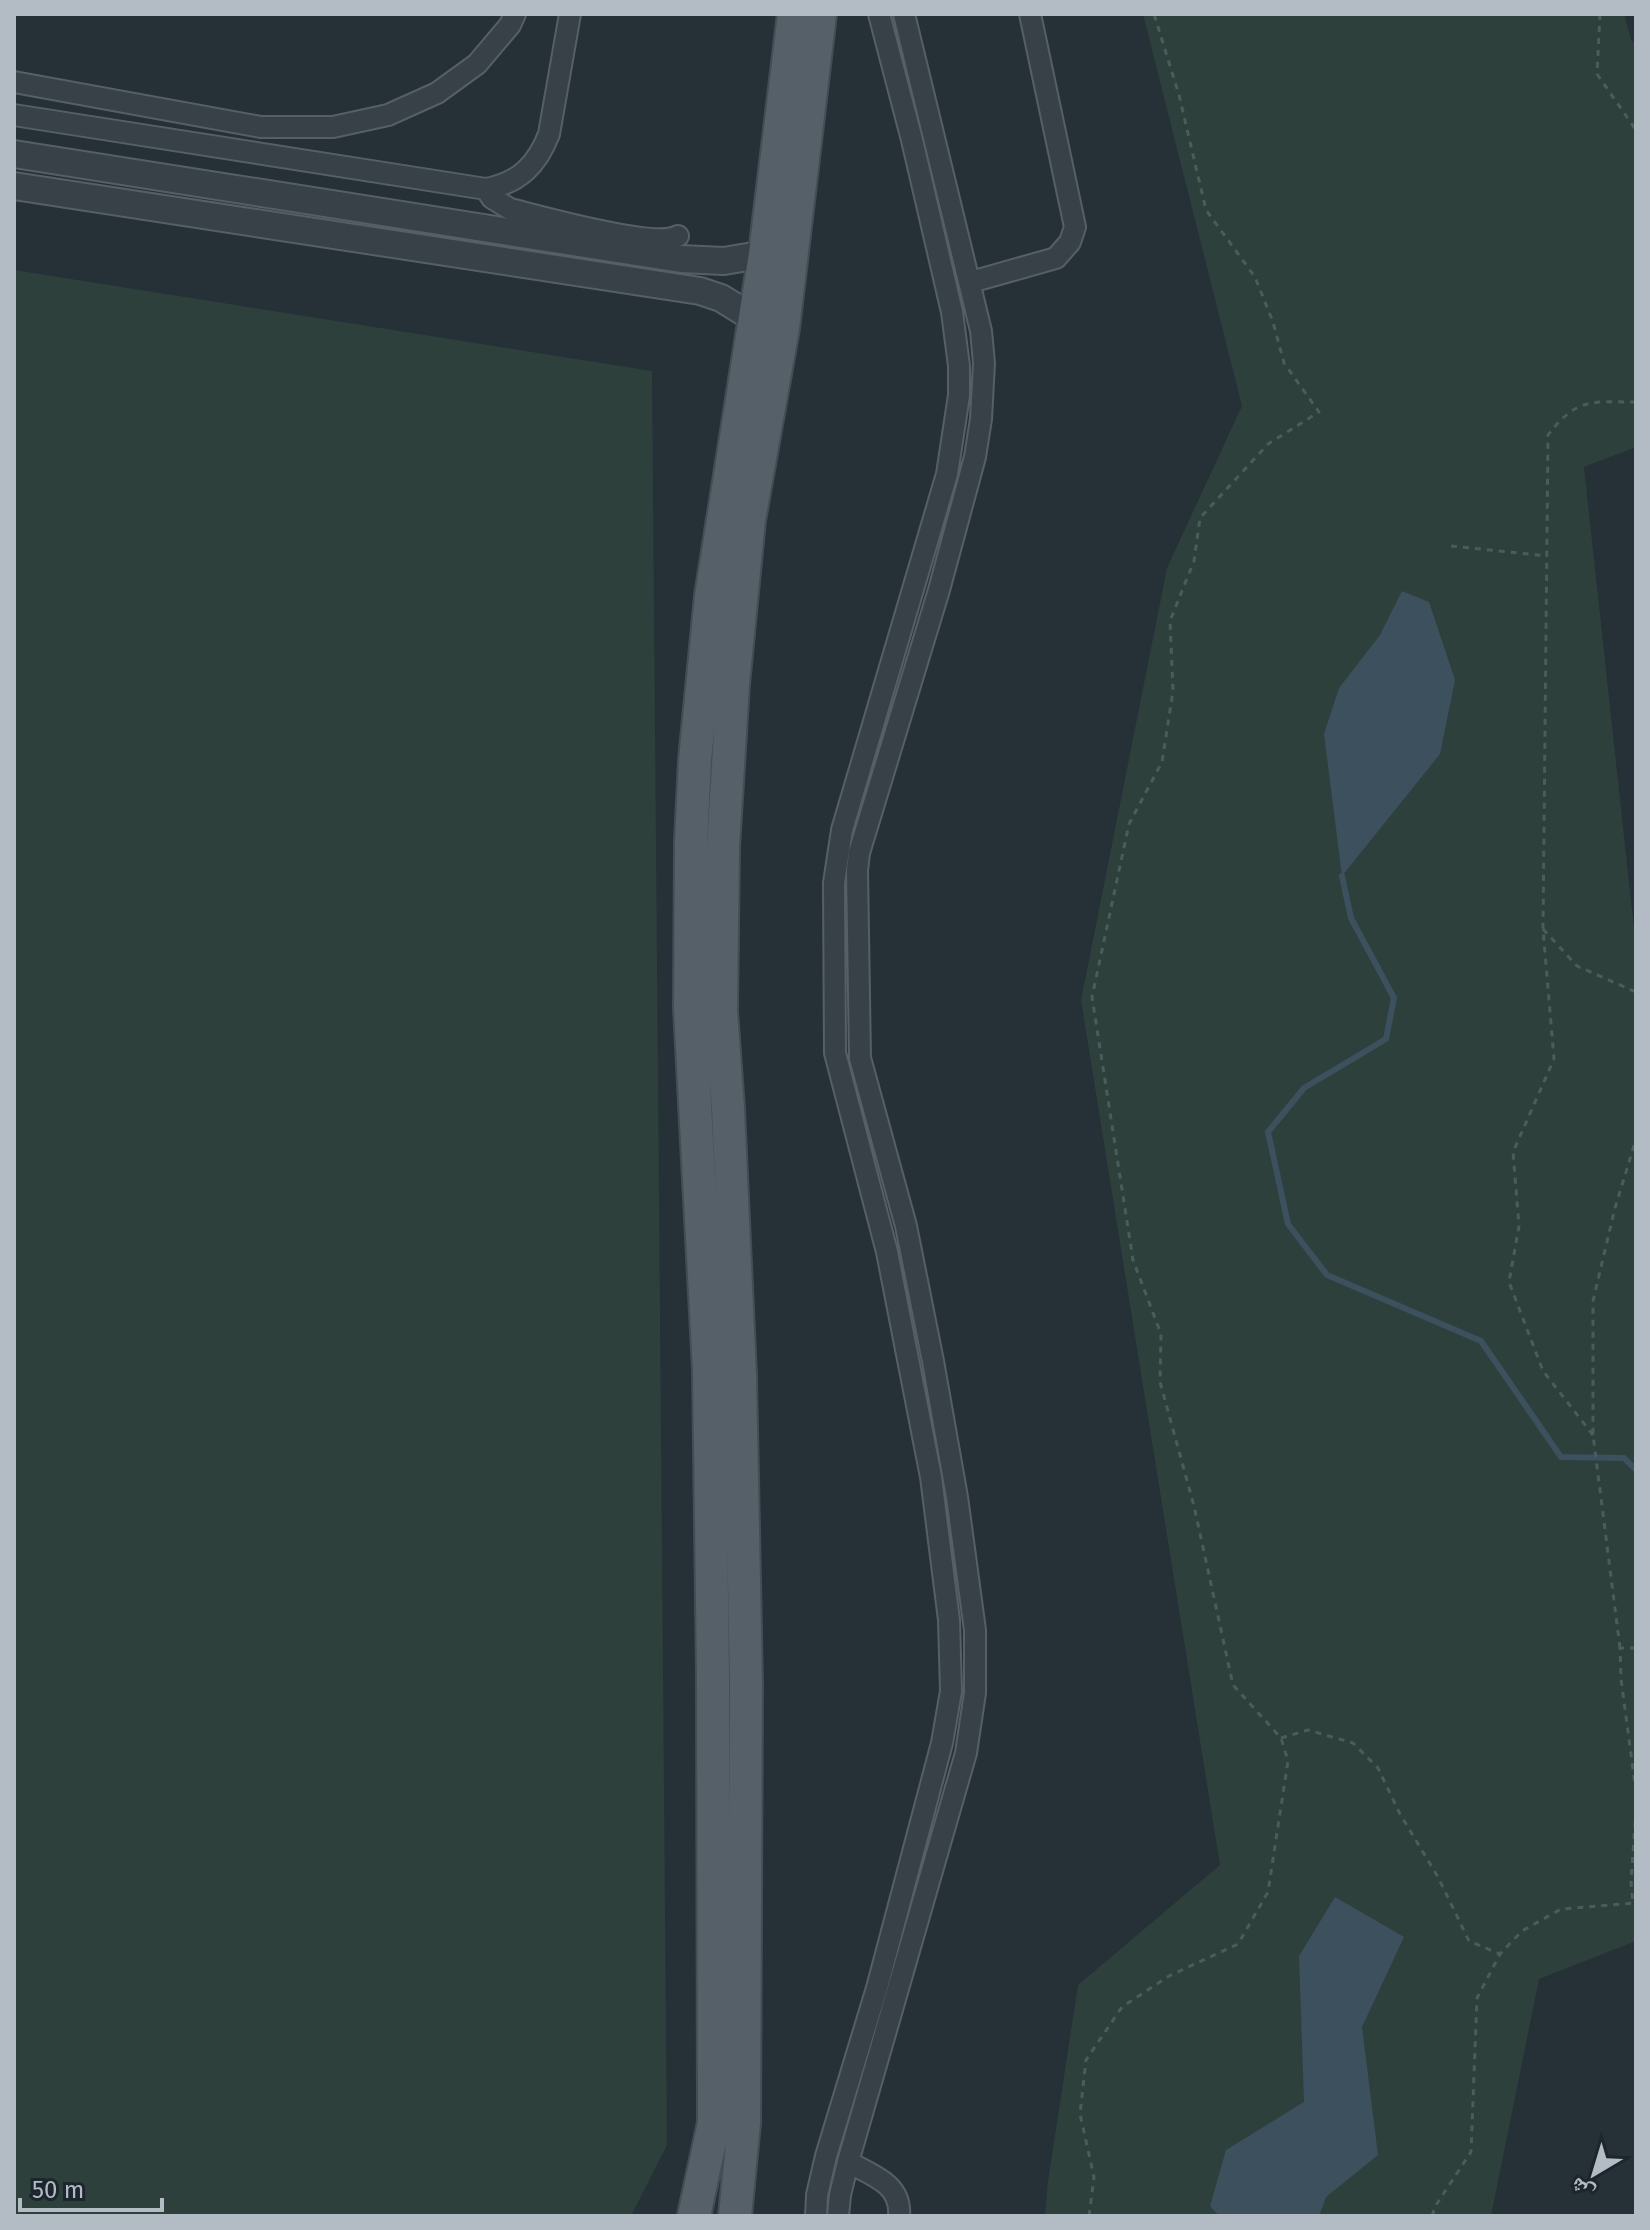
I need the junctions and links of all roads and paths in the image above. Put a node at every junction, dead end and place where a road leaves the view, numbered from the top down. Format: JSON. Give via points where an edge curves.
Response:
{"nodes":[{"id":1,"x":515,"y":14,"type":"edge"},
{"id":2,"x":570,"y":14,"type":"edge"},
{"id":3,"x":794,"y":14,"type":"edge"},
{"id":4,"x":820,"y":14,"type":"edge"},
{"id":5,"x":879,"y":14,"type":"edge"},
{"id":6,"x":904,"y":14,"type":"edge"},
{"id":7,"x":1030,"y":14,"type":"edge"},
{"id":8,"x":1154,"y":14,"type":"edge"},
{"id":9,"x":1600,"y":14,"type":"edge"},
{"id":10,"x":14,"y":82,"type":"edge"},
{"id":11,"x":929,"y":112,"type":"junction"},
{"id":12,"x":14,"y":115,"type":"edge"},
{"id":13,"x":907,"y":119,"type":"junction"},
{"id":14,"x":261,"y":127,"type":"junction"},
{"id":15,"x":1636,"y":130,"type":"edge"},
{"id":16,"x":14,"y":154,"type":"edge"},
{"id":17,"x":256,"y":154,"type":"junction"},
{"id":18,"x":14,"y":186,"type":"edge"},
{"id":19,"x":486,"y":189,"type":"junction"},
{"id":20,"x":678,"y":236,"type":"dead end"},
{"id":21,"x":765,"y":254,"type":"junction"},
{"id":22,"x":971,"y":282,"type":"junction"},
{"id":23,"x":755,"y":319,"type":"junction"},
{"id":24,"x":1636,"y":402,"type":"edge"},
{"id":25,"x":1451,"y":546,"type":"dead end"},
{"id":26,"x":1547,"y":556,"type":"junction"},
{"id":27,"x":1543,"y":929,"type":"junction"},
{"id":28,"x":1636,"y":992,"type":"edge"},
{"id":29,"x":1636,"y":1139,"type":"edge"},
{"id":30,"x":887,"y":1158,"type":"junction"},
{"id":31,"x":866,"y":1165,"type":"junction"},
{"id":32,"x":1593,"y":1435,"type":"junction"},
{"id":33,"x":1620,"y":1648,"type":"junction"},
{"id":34,"x":1636,"y":1648,"type":"edge"},
{"id":35,"x":1281,"y":1738,"type":"junction"},
{"id":36,"x":1636,"y":1792,"type":"edge"},
{"id":37,"x":1636,"y":1809,"type":"edge"},
{"id":38,"x":1500,"y":1954,"type":"junction"},
{"id":39,"x":887,"y":1989,"type":"junction"},
{"id":40,"x":848,"y":2162,"type":"junction"},
{"id":41,"x":694,"y":2216,"type":"edge"},
{"id":42,"x":735,"y":2216,"type":"edge"},
{"id":43,"x":816,"y":2216,"type":"edge"},
{"id":44,"x":838,"y":2216,"type":"edge"},
{"id":45,"x":899,"y":2216,"type":"edge"},
{"id":46,"x":1089,"y":2216,"type":"edge"},
{"id":47,"x":1432,"y":2216,"type":"edge"}],
"edges":[{"from":1,"to":14,"type":"street","via":[[477,64],[437,93],[388,115],[333,127]]},
{"from":2,"to":19,"type":"street","via":[[542,151],[518,178]]},
{"from":3,"to":21,"type":"main road"},
{"from":4,"to":42,"type":"main road","via":[[783,328],[749,520],[723,847],[721,1011],[740,1376],[746,1684],[744,2123]]},
{"from":5,"to":13,"type":"street"},
{"from":6,"to":11,"type":"street"},
{"from":7,"to":22,"type":"street","via":[[1075,227],[1056,258]]},
{"from":8,"to":35,"type":"path","via":[[1206,210],[1255,277],[1284,363],[1319,412],[1268,444],[1200,518],[1194,561],[1170,621],[1173,691],[1162,762],[1129,824],[1092,997],[1133,1260],[1161,1334],[1160,1382],[1194,1506],[1233,1685]]},
{"from":9,"to":15,"type":"path","via":[[1597,74]]},
{"from":10,"to":14,"type":"street"},
{"from":11,"to":13,"type":"street"},
{"from":11,"to":22,"type":"street"},
{"from":12,"to":17,"type":"street"},
{"from":13,"to":31,"type":"street","via":[[952,312],[959,395],[947,474],[837,858],[835,1053]]},
{"from":14,"to":17,"type":"street"},
{"from":16,"to":21,"type":"street","via":[[681,259],[724,261]]},
{"from":17,"to":19,"type":"street"},
{"from":18,"to":23,"type":"street","via":[[700,291]]},
{"from":19,"to":20,"type":"street","via":[[510,209],[636,238],[664,241]]},
{"from":21,"to":23,"type":"main road"},
{"from":22,"to":30,"type":"street","via":[[984,363],[975,457],[857,870],[860,1058]]},
{"from":23,"to":41,"type":"main road","via":[[711,596],[691,842],[690,1008],[709,1370],[714,2123]]},
{"from":24,"to":26,"type":"path","via":[[1587,402],[1563,415],[1548,435]]},
{"from":25,"to":26,"type":"path"},
{"from":26,"to":27,"type":"path"},
{"from":27,"to":28,"type":"path","via":[[1577,966]]},
{"from":27,"to":32,"type":"path","via":[[1554,1059],[1513,1152],[1519,1226],[1509,1282],[1543,1371]]},
{"from":29,"to":32,"type":"path","via":[[1593,1301]]},
{"from":30,"to":31,"type":"street"},
{"from":30,"to":39,"type":"street","via":[[906,1226],[957,1497],[975,1630],[975,1693],[966,1753]]},
{"from":31,"to":39,"type":"street","via":[[931,1477],[951,1658],[942,1743]]},
{"from":32,"to":33,"type":"path"},
{"from":33,"to":34,"type":"path"},
{"from":33,"to":36,"type":"path"},
{"from":35,"to":38,"type":"path","via":[[1308,1730],[1353,1743],[1378,1768],[1469,1941]]},
{"from":35,"to":46,"type":"path","via":[[1288,1761],[1268,1892],[1238,1944],[1169,1976],[1122,2007],[1086,2060],[1080,2114],[1094,2177]]},
{"from":37,"to":38,"type":"path","via":[[1633,1903],[1561,1909],[1522,1931]]},
{"from":38,"to":47,"type":"path","via":[[1477,1998],[1471,2152]]},
{"from":39,"to":40,"type":"street"},
{"from":39,"to":43,"type":"street","via":[[826,2156]]},
{"from":40,"to":44,"type":"street"},
{"from":40,"to":45,"type":"street","via":[[888,2184],[896,2194]]}]}
